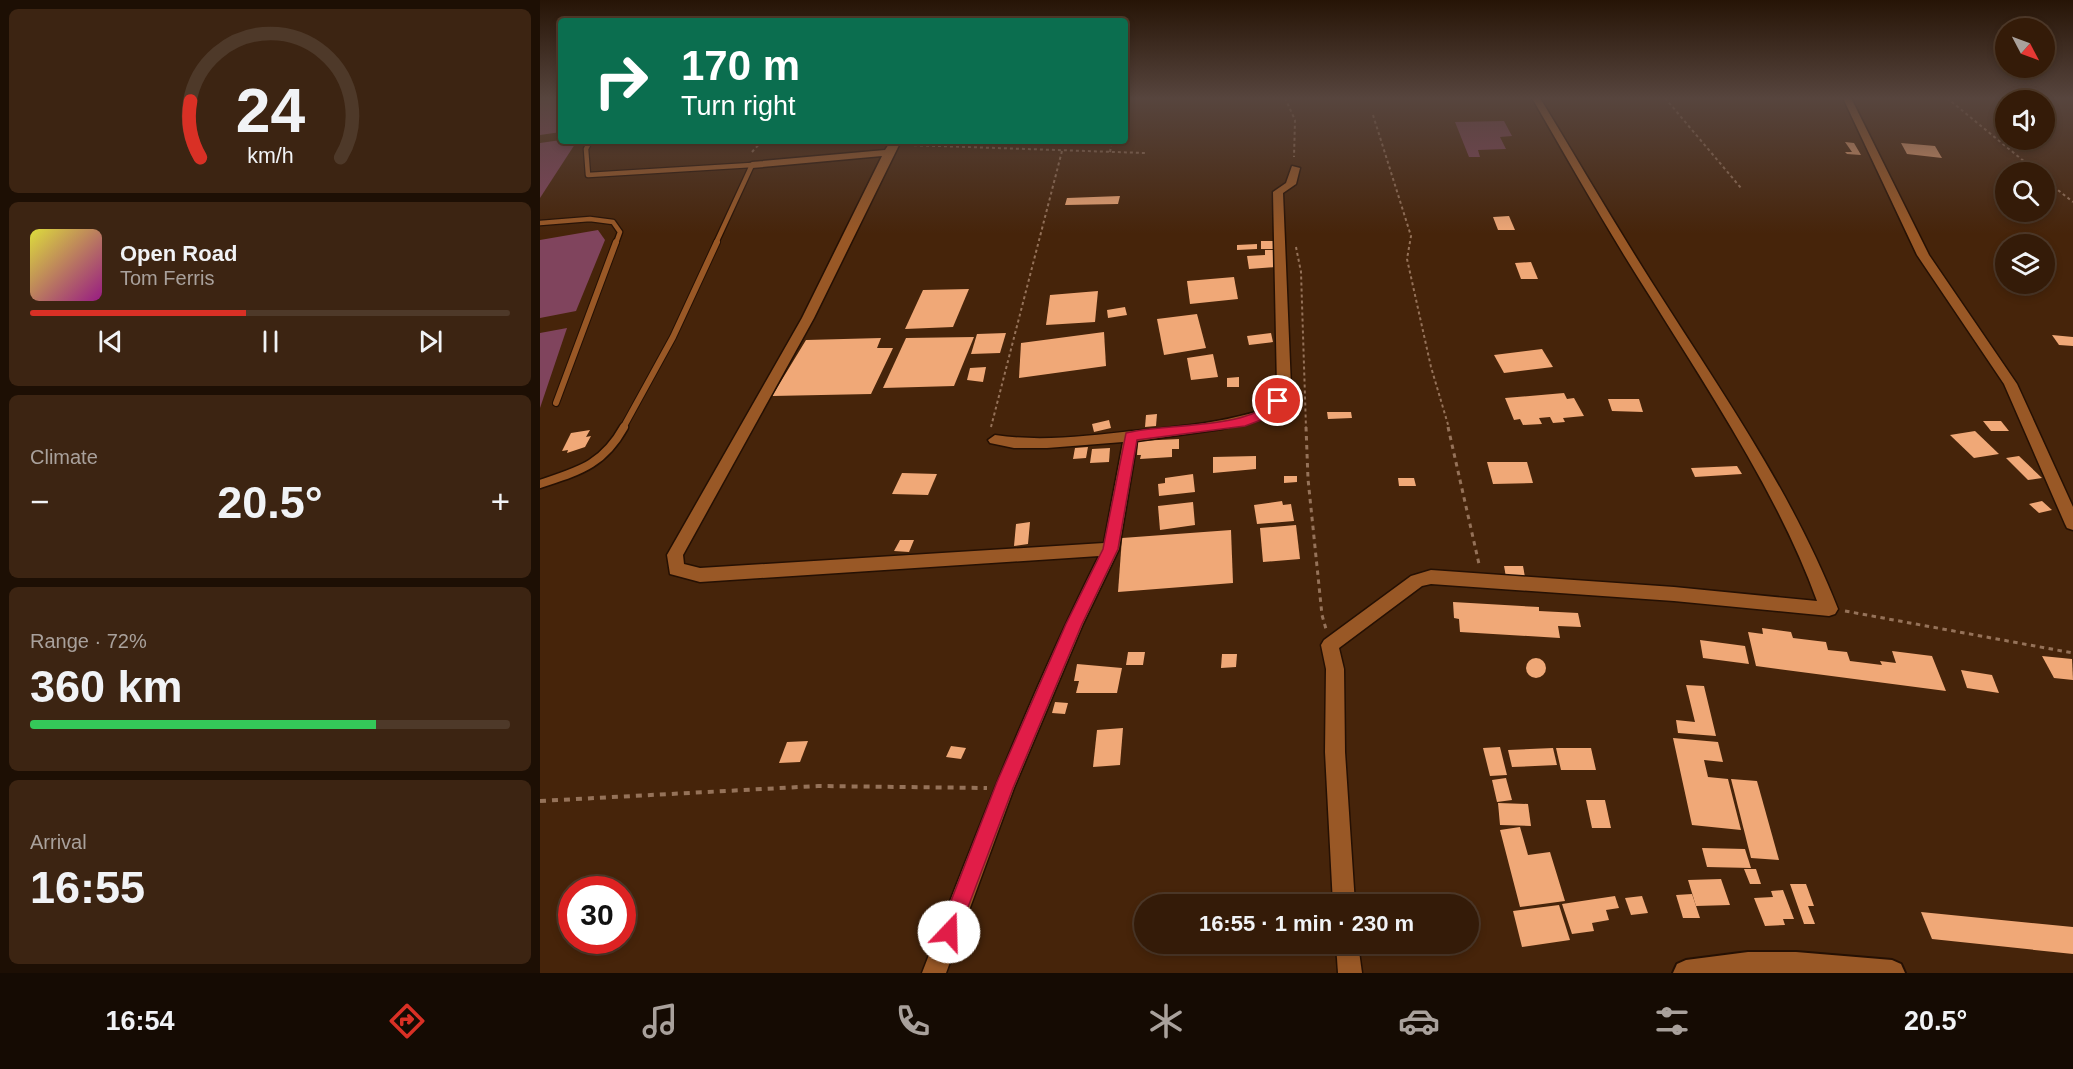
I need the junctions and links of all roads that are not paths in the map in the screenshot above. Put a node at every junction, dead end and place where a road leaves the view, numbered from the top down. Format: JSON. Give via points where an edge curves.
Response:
{"nodes":[{"id":1,"x":1563,"y":143,"type":"edge"},
{"id":2,"x":1869,"y":143,"type":"edge"},
{"id":3,"x":588,"y":144,"type":"edge"},
{"id":4,"x":892,"y":146,"type":"edge"},
{"id":5,"x":752,"y":165,"type":"junction"},
{"id":6,"x":1295,"y":168,"type":"road end"},
{"id":7,"x":540,"y":223,"type":"edge"},
{"id":8,"x":556,"y":403,"type":"dead end"},
{"id":9,"x":1131,"y":436,"type":"junction"},
{"id":10,"x":995,"y":440,"type":"road end"},
{"id":11,"x":540,"y":484,"type":"edge"},
{"id":12,"x":2073,"y":524,"type":"edge"},
{"id":13,"x":1111,"y":549,"type":"junction"},
{"id":14,"x":1343,"y":894,"type":"edge"},
{"id":15,"x":1348,"y":954,"type":"edge"},
{"id":16,"x":934,"y":973,"type":"edge"},
{"id":17,"x":1350,"y":973,"type":"edge"},
{"id":18,"x":1686,"y":973,"type":"edge"},
{"id":19,"x":1892,"y":973,"type":"edge"}],
"edges":[{"from":1,"to":14,"type":"street","via":[[1736,423],[1812,564],[1829,609],[1482,580],[1431,577],[1417,581],[1330,645],[1335,669],[1335,752]]},
{"from":2,"to":12,"type":"street","via":[[1923,255],[2010,384]]},
{"from":3,"to":5,"type":"lane","via":[[588,175]]},
{"from":4,"to":5,"type":"street"},
{"from":4,"to":13,"type":"street","via":[[808,318],[675,555],[676,569],[700,574]]},
{"from":5,"to":11,"type":"lane","via":[[673,337],[616,441],[598,461],[584,469]]},
{"from":6,"to":9,"type":"street","via":[[1291,184],[1278,192],[1284,387],[1273,411],[1245,422]]},
{"from":7,"to":8,"type":"lane","via":[[590,219],[613,222],[620,232]]},
{"from":9,"to":10,"type":"street","via":[[1018,444]]},
{"from":9,"to":13,"type":"street"},
{"from":13,"to":16,"type":"street","via":[[1074,624],[1004,788]]},
{"from":15,"to":17,"type":"street"},
{"from":18,"to":19,"type":"main road","via":[[1748,965],[1796,965]]}]}
